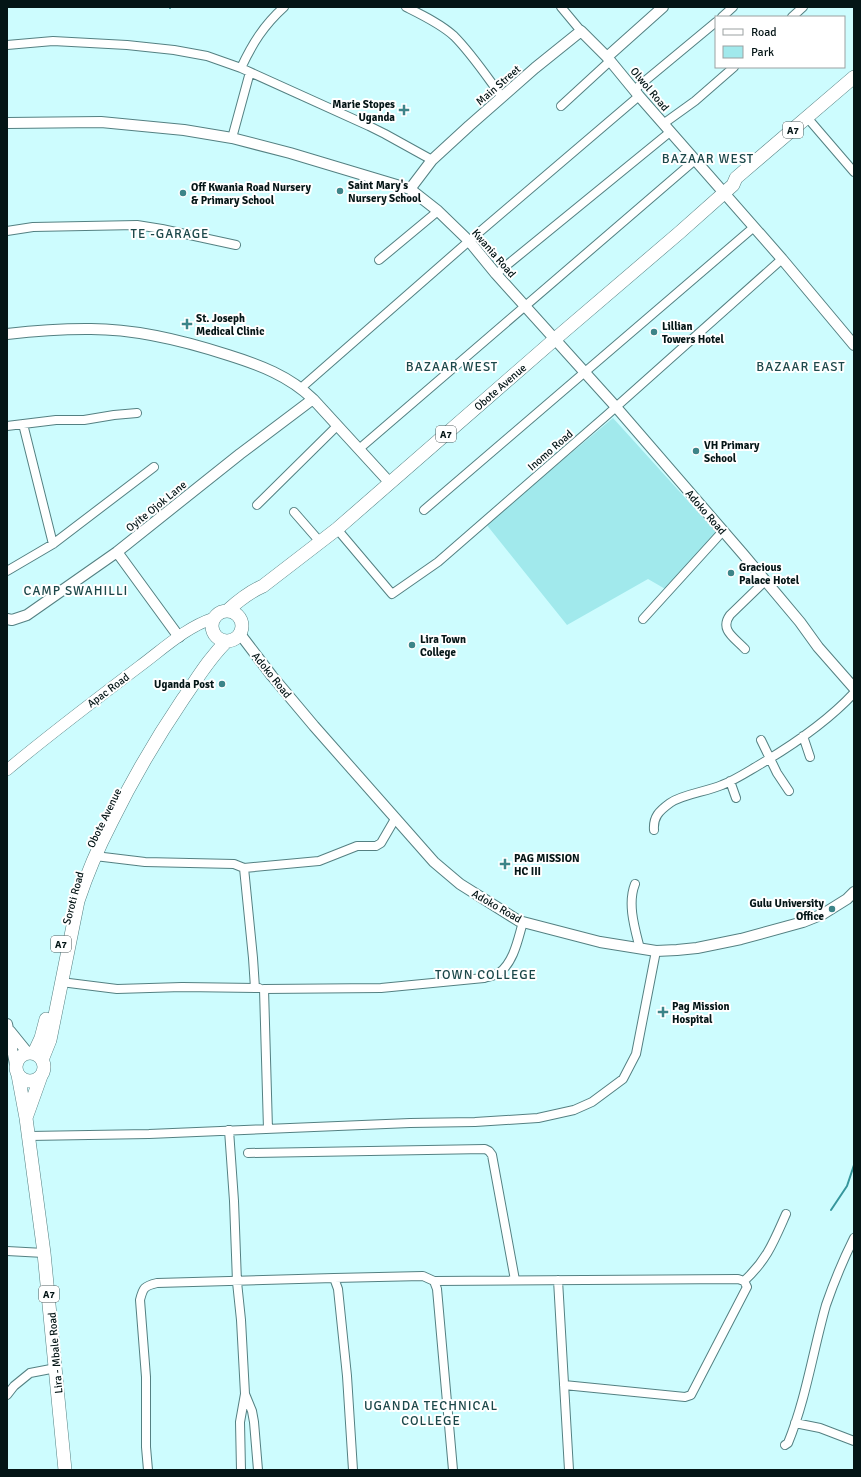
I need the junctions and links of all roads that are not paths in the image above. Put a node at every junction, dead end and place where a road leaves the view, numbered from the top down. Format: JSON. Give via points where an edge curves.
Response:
{"nodes":[{"id":1,"x":284,"y":7,"type":"edge"},
{"id":2,"x":406,"y":7,"type":"edge"},
{"id":3,"x":561,"y":7,"type":"edge"},
{"id":4,"x":664,"y":7,"type":"edge"},
{"id":5,"x":733,"y":7,"type":"edge"},
{"id":6,"x":803,"y":7,"type":"edge"},
{"id":7,"x":723,"y":16,"type":"edge"},
{"id":8,"x":793,"y":16,"type":"edge"},
{"id":9,"x":715,"y":23,"type":"edge"},
{"id":10,"x":581,"y":31,"type":"junction"},
{"id":11,"x":7,"y":46,"type":"edge"},
{"id":12,"x":609,"y":59,"type":"junction"},
{"id":13,"x":240,"y":68,"type":"junction"},
{"id":14,"x":733,"y":68,"type":"edge"},
{"id":15,"x":250,"y":72,"type":"junction"},
{"id":16,"x":854,"y":77,"type":"edge"},
{"id":17,"x":854,"y":85,"type":"edge"},
{"id":18,"x":637,"y":93,"type":"junction"},
{"id":19,"x":502,"y":97,"type":"junction"},
{"id":20,"x":561,"y":106,"type":"dead end"},
{"id":21,"x":811,"y":122,"type":"junction"},
{"id":22,"x":7,"y":123,"type":"edge"},
{"id":23,"x":663,"y":124,"type":"junction"},
{"id":24,"x":670,"y":132,"type":"junction"},
{"id":25,"x":232,"y":138,"type":"junction"},
{"id":26,"x":432,"y":160,"type":"junction"},
{"id":27,"x":695,"y":160,"type":"junction"},
{"id":28,"x":854,"y":172,"type":"edge"},
{"id":29,"x":733,"y":185,"type":"junction"},
{"id":30,"x":410,"y":189,"type":"junction"},
{"id":31,"x":723,"y":194,"type":"junction"},
{"id":32,"x":438,"y":211,"type":"junction"},
{"id":33,"x":754,"y":227,"type":"junction"},
{"id":34,"x":7,"y":231,"type":"edge"},
{"id":35,"x":469,"y":241,"type":"junction"},
{"id":36,"x":236,"y":245,"type":"dead end"},
{"id":37,"x":782,"y":259,"type":"junction"},
{"id":38,"x":379,"y":260,"type":"dead end"},
{"id":39,"x":496,"y":274,"type":"junction"},
{"id":40,"x":525,"y":306,"type":"junction"},
{"id":41,"x":7,"y":334,"type":"edge"},
{"id":42,"x":555,"y":339,"type":"junction"},
{"id":43,"x":854,"y":345,"type":"edge"},
{"id":44,"x":585,"y":372,"type":"junction"},
{"id":45,"x":301,"y":388,"type":"junction"},
{"id":46,"x":313,"y":399,"type":"junction"},
{"id":47,"x":616,"y":407,"type":"junction"},
{"id":48,"x":137,"y":413,"type":"dead end"},
{"id":49,"x":23,"y":424,"type":"junction"},
{"id":50,"x":7,"y":426,"type":"edge"},
{"id":51,"x":337,"y":426,"type":"junction"},
{"id":52,"x":359,"y":449,"type":"junction"},
{"id":53,"x":154,"y":468,"type":"dead end"},
{"id":54,"x":390,"y":483,"type":"junction"},
{"id":55,"x":257,"y":505,"type":"dead end"},
{"id":56,"x":424,"y":510,"type":"dead end"},
{"id":57,"x":294,"y":512,"type":"dead end"},
{"id":58,"x":337,"y":529,"type":"junction"},
{"id":59,"x":723,"y":531,"type":"junction"},
{"id":60,"x":321,"y":543,"type":"junction"},
{"id":61,"x":53,"y":544,"type":"junction"},
{"id":62,"x":117,"y":552,"type":"junction"},
{"id":63,"x":7,"y":571,"type":"edge"},
{"id":64,"x":765,"y":581,"type":"junction"},
{"id":65,"x":232,"y":613,"type":"junction"},
{"id":66,"x":214,"y":618,"type":"junction"},
{"id":67,"x":7,"y":619,"type":"edge"},
{"id":68,"x":643,"y":619,"type":"dead end"},
{"id":69,"x":240,"y":634,"type":"junction"},
{"id":70,"x":179,"y":637,"type":"junction"},
{"id":71,"x":222,"y":639,"type":"junction"},
{"id":72,"x":746,"y":648,"type":"dead end"},
{"id":73,"x":854,"y":688,"type":"edge"},
{"id":74,"x":854,"y":693,"type":"edge"},
{"id":75,"x":803,"y":736,"type":"junction"},
{"id":76,"x":761,"y":740,"type":"dead end"},
{"id":77,"x":810,"y":757,"type":"dead end"},
{"id":78,"x":769,"y":759,"type":"junction"},
{"id":79,"x":7,"y":770,"type":"edge"},
{"id":80,"x":730,"y":781,"type":"junction"},
{"id":81,"x":789,"y":791,"type":"dead end"},
{"id":82,"x":736,"y":798,"type":"dead end"},
{"id":83,"x":395,"y":819,"type":"junction"},
{"id":84,"x":654,"y":830,"type":"dead end"},
{"id":85,"x":91,"y":854,"type":"junction"},
{"id":86,"x":244,"y":868,"type":"junction"},
{"id":87,"x":636,"y":884,"type":"dead end"},
{"id":88,"x":854,"y":892,"type":"edge"},
{"id":89,"x":523,"y":922,"type":"junction"},
{"id":90,"x":640,"y":949,"type":"junction"},
{"id":91,"x":656,"y":951,"type":"junction"},
{"id":92,"x":61,"y":982,"type":"junction"},
{"id":93,"x":255,"y":988,"type":"junction"},
{"id":94,"x":264,"y":988,"type":"junction"},
{"id":95,"x":8,"y":1027,"type":"edge"},
{"id":96,"x":45,"y":1039,"type":"junction"},
{"id":97,"x":34,"y":1055,"type":"junction"},
{"id":98,"x":17,"y":1070,"type":"junction"},
{"id":99,"x":41,"y":1076,"type":"junction"},
{"id":100,"x":26,"y":1118,"type":"junction"},
{"id":101,"x":268,"y":1129,"type":"junction"},
{"id":102,"x":229,"y":1130,"type":"junction"},
{"id":103,"x":29,"y":1136,"type":"junction"},
{"id":104,"x":248,"y":1152,"type":"dead end"},
{"id":105,"x":786,"y":1214,"type":"dead end"},
{"id":106,"x":854,"y":1238,"type":"edge"},
{"id":107,"x":7,"y":1251,"type":"edge"},
{"id":108,"x":44,"y":1253,"type":"junction"},
{"id":109,"x":334,"y":1278,"type":"junction"},
{"id":110,"x":516,"y":1280,"type":"junction"},
{"id":111,"x":558,"y":1280,"type":"junction"},
{"id":112,"x":434,"y":1281,"type":"junction"},
{"id":113,"x":744,"y":1281,"type":"junction"},
{"id":114,"x":237,"y":1282,"type":"junction"},
{"id":115,"x":56,"y":1368,"type":"junction"},
{"id":116,"x":564,"y":1385,"type":"junction"},
{"id":117,"x":245,"y":1394,"type":"junction"},
{"id":118,"x":7,"y":1395,"type":"edge"},
{"id":119,"x":795,"y":1423,"type":"junction"},
{"id":120,"x":854,"y":1441,"type":"edge"},
{"id":121,"x":785,"y":1445,"type":"dead end"},
{"id":122,"x":66,"y":1470,"type":"edge"},
{"id":123,"x":148,"y":1470,"type":"edge"},
{"id":124,"x":241,"y":1470,"type":"edge"},
{"id":125,"x":258,"y":1470,"type":"edge"},
{"id":126,"x":353,"y":1470,"type":"edge"},
{"id":127,"x":453,"y":1470,"type":"edge"},
{"id":128,"x":569,"y":1470,"type":"edge"}],
"edges":[{"from":1,"to":13,"type":"street","via":[[253,43]]},
{"from":2,"to":19,"type":"street","via":[[439,25],[453,36]]},
{"from":3,"to":10,"type":"street"},
{"from":4,"to":12,"type":"street"},
{"from":5,"to":7,"type":"street"},
{"from":6,"to":8,"type":"street"},
{"from":9,"to":18,"type":"street"},
{"from":10,"to":12,"type":"street"},
{"from":10,"to":19,"type":"street","name":"Main Street"},
{"from":11,"to":13,"type":"street","via":[[53,41],[127,45],[206,56]]},
{"from":12,"to":18,"type":"street","name":"Olwol Road"},
{"from":12,"to":20,"type":"street"},
{"from":13,"to":15,"type":"street"},
{"from":14,"to":23,"type":"street","via":[[695,102]]},
{"from":15,"to":25,"type":"street"},
{"from":15,"to":26,"type":"street","via":[[385,134]]},
{"from":16,"to":29,"type":"main road","name":"Obote Avenue","number":"A7","via":[[736,178]]},
{"from":17,"to":21,"type":"main road","name":"Obote Avenue","number":"A7"},
{"from":18,"to":23,"type":"street","name":"Olwol Road"},
{"from":18,"to":35,"type":"street"},
{"from":19,"to":26,"type":"street","name":"Main Street"},
{"from":21,"to":28,"type":"street"},
{"from":21,"to":29,"type":"main road","name":"Obote Avenue","number":"A7","via":[[740,183]]},
{"from":22,"to":25,"type":"street","via":[[101,122],[184,130]]},
{"from":23,"to":24,"type":"street","name":"Olwol Road"},
{"from":24,"to":27,"type":"street","name":"Olwol Road"},
{"from":24,"to":39,"type":"street"},
{"from":25,"to":30,"type":"street"},
{"from":26,"to":30,"type":"street","name":"Main Street"},
{"from":27,"to":31,"type":"street","name":"Olwol Road"},
{"from":27,"to":40,"type":"street"},
{"from":29,"to":31,"type":"main road","name":"Obote Avenue","number":"A7"},
{"from":30,"to":32,"type":"street","name":"Kwania Road"},
{"from":31,"to":33,"type":"street"},
{"from":31,"to":42,"type":"main road","name":"Obote Avenue","number":"A7"},
{"from":32,"to":35,"type":"street","name":"Kwania Road"},
{"from":32,"to":38,"type":"street"},
{"from":33,"to":37,"type":"street"},
{"from":33,"to":44,"type":"street"},
{"from":34,"to":36,"type":"street","via":[[33,227],[136,225]]},
{"from":35,"to":39,"type":"street","name":"Kwania Road"},
{"from":35,"to":45,"type":"street"},
{"from":37,"to":43,"type":"street"},
{"from":37,"to":47,"type":"street","name":"Inomo Road"},
{"from":39,"to":40,"type":"street","name":"Kwania Road"},
{"from":40,"to":42,"type":"street","name":"Kwania Road"},
{"from":40,"to":52,"type":"street"},
{"from":41,"to":45,"type":"street","via":[[86,329],[135,332],[168,338],[206,347],[256,364]]},
{"from":42,"to":44,"type":"street","name":"Adoko Road"},
{"from":42,"to":54,"type":"main road","name":"Obote Avenue","number":"A7"},
{"from":44,"to":47,"type":"street","name":"Adoko Road"},
{"from":44,"to":56,"type":"street"},
{"from":45,"to":46,"type":"street"},
{"from":46,"to":51,"type":"street"},
{"from":46,"to":62,"type":"street","name":"Oyite Ojok Lane"},
{"from":47,"to":58,"type":"street","name":"Inomo Road","via":[[438,562],[392,594]]},
{"from":47,"to":59,"type":"street","name":"Adoko Road"},
{"from":48,"to":49,"type":"street"},
{"from":49,"to":50,"type":"street"},
{"from":49,"to":61,"type":"street"},
{"from":51,"to":52,"type":"street"},
{"from":51,"to":55,"type":"street"},
{"from":52,"to":54,"type":"street"},
{"from":53,"to":61,"type":"street"},
{"from":54,"to":58,"type":"main road","name":"Obote Avenue","number":"A7"},
{"from":57,"to":60,"type":"street"},
{"from":58,"to":60,"type":"main road","name":"Obote Avenue","number":"A7"},
{"from":59,"to":64,"type":"street","name":"Adoko Road"},
{"from":59,"to":68,"type":"street"},
{"from":60,"to":65,"type":"main road","name":"Obote Avenue","number":"A7","via":[[263,586]]},
{"from":61,"to":63,"type":"street"},
{"from":62,"to":67,"type":"street","name":"Oyite Ojok Lane","via":[[27,615]]},
{"from":62,"to":70,"type":"street"},
{"from":64,"to":72,"type":"street","via":[[726,620],[726,630]]},
{"from":64,"to":73,"type":"street","name":"Adoko Road"},
{"from":65,"to":66,"type":"main road","number":"A7","via":[[222,612]]},
{"from":65,"to":69,"type":"main road","via":[[242,624]]},
{"from":66,"to":70,"type":"main road","name":"Apac Road"},
{"from":66,"to":71,"type":"main road","via":[[212,628]]},
{"from":69,"to":71,"type":"main road","number":"A7","via":[[232,640]]},
{"from":69,"to":83,"type":"street","name":"Adoko Road","via":[[309,721]]},
{"from":70,"to":79,"type":"main road","name":"Apac Road","via":[[52,732]]},
{"from":71,"to":85,"type":"main road","name":"Obote Avenue","number":"A7","via":[[124,785]]},
{"from":74,"to":75,"type":"street"},
{"from":75,"to":77,"type":"street"},
{"from":75,"to":78,"type":"street"},
{"from":76,"to":78,"type":"street"},
{"from":78,"to":80,"type":"street"},
{"from":78,"to":81,"type":"street"},
{"from":80,"to":82,"type":"street"},
{"from":80,"to":84,"type":"street","via":[[672,802],[656,814]]},
{"from":83,"to":86,"type":"street","via":[[381,844],[376,846],[357,846],[319,861]]},
{"from":83,"to":89,"type":"street","name":"Adoko Road","via":[[434,862],[460,884],[499,910]]},
{"from":85,"to":86,"type":"street","via":[[145,862],[234,864]]},
{"from":85,"to":92,"type":"main road","name":"Soroti Road","number":"A7"},
{"from":85,"to":96,"type":"main road","name":"Soroti Road","number":"A7","via":[[70,898],[46,1018]]},
{"from":86,"to":93,"type":"street"},
{"from":87,"to":90,"type":"street","via":[[631,898]]},
{"from":88,"to":91,"type":"street","name":"Adoko Road","via":[[823,914],[803,922],[697,948]]},
{"from":89,"to":90,"type":"street","name":"Adoko Road","via":[[600,942]]},
{"from":89,"to":94,"type":"street","via":[[515,948],[506,965],[498,974],[491,976],[381,988]]},
{"from":90,"to":91,"type":"street","name":"Adoko Road"},
{"from":91,"to":101,"type":"street","via":[[636,1054],[622,1079],[592,1102],[574,1110],[531,1119]]},
{"from":92,"to":93,"type":"street","via":[[117,989]]},
{"from":92,"to":96,"type":"main road","name":"Soroti Road","number":"A7"},
{"from":93,"to":94,"type":"street"},
{"from":94,"to":101,"type":"street"},
{"from":95,"to":97,"type":"street"},
{"from":95,"to":98,"type":"street"},
{"from":96,"to":97,"type":"main road","number":"A7"},
{"from":97,"to":98,"type":"main road","number":"A7","via":[[19,1056]]},
{"from":97,"to":99,"type":"main road","number":"A7","via":[[44,1068]]},
{"from":98,"to":99,"type":"main road","via":[[25,1080],[34,1080]]},
{"from":98,"to":100,"type":"main road","number":"A7"},
{"from":99,"to":100,"type":"main road","number":"A7"},
{"from":100,"to":103,"type":"main road","name":"Lira - Mbale Road","number":"A7"},
{"from":101,"to":102,"type":"street"},
{"from":102,"to":103,"type":"street"},
{"from":102,"to":114,"type":"street"},
{"from":103,"to":108,"type":"main road","name":"Lira - Mbale Road","number":"A7"},
{"from":104,"to":110,"type":"street","via":[[485,1149],[492,1155]]},
{"from":105,"to":113,"type":"street","via":[[769,1252],[758,1269]]},
{"from":106,"to":119,"type":"street","via":[[841,1264],[827,1305]]},
{"from":107,"to":108,"type":"street"},
{"from":108,"to":115,"type":"main road","name":"Lira - Mbale Road","number":"A7"},
{"from":109,"to":112,"type":"street","via":[[423,1276]]},
{"from":109,"to":114,"type":"street"},
{"from":109,"to":126,"type":"street","via":[[338,1289],[347,1376]]},
{"from":110,"to":111,"type":"street"},
{"from":110,"to":112,"type":"street"},
{"from":111,"to":113,"type":"street"},
{"from":111,"to":116,"type":"street"},
{"from":112,"to":127,"type":"street","via":[[437,1289]]},
{"from":113,"to":116,"type":"street","via":[[747,1286],[691,1395],[685,1397]]},
{"from":114,"to":117,"type":"street"},
{"from":114,"to":123,"type":"street","via":[[157,1283],[143,1289],[140,1300],[146,1378]]},
{"from":115,"to":118,"type":"street","via":[[30,1374]]},
{"from":115,"to":122,"type":"main road","name":"Lira - Mbale Road","number":"A7"},
{"from":116,"to":128,"type":"street"},
{"from":117,"to":124,"type":"street","via":[[240,1422]]},
{"from":117,"to":125,"type":"street","via":[[254,1422]]},
{"from":119,"to":120,"type":"street","via":[[820,1428]]},
{"from":119,"to":121,"type":"street"}]}
